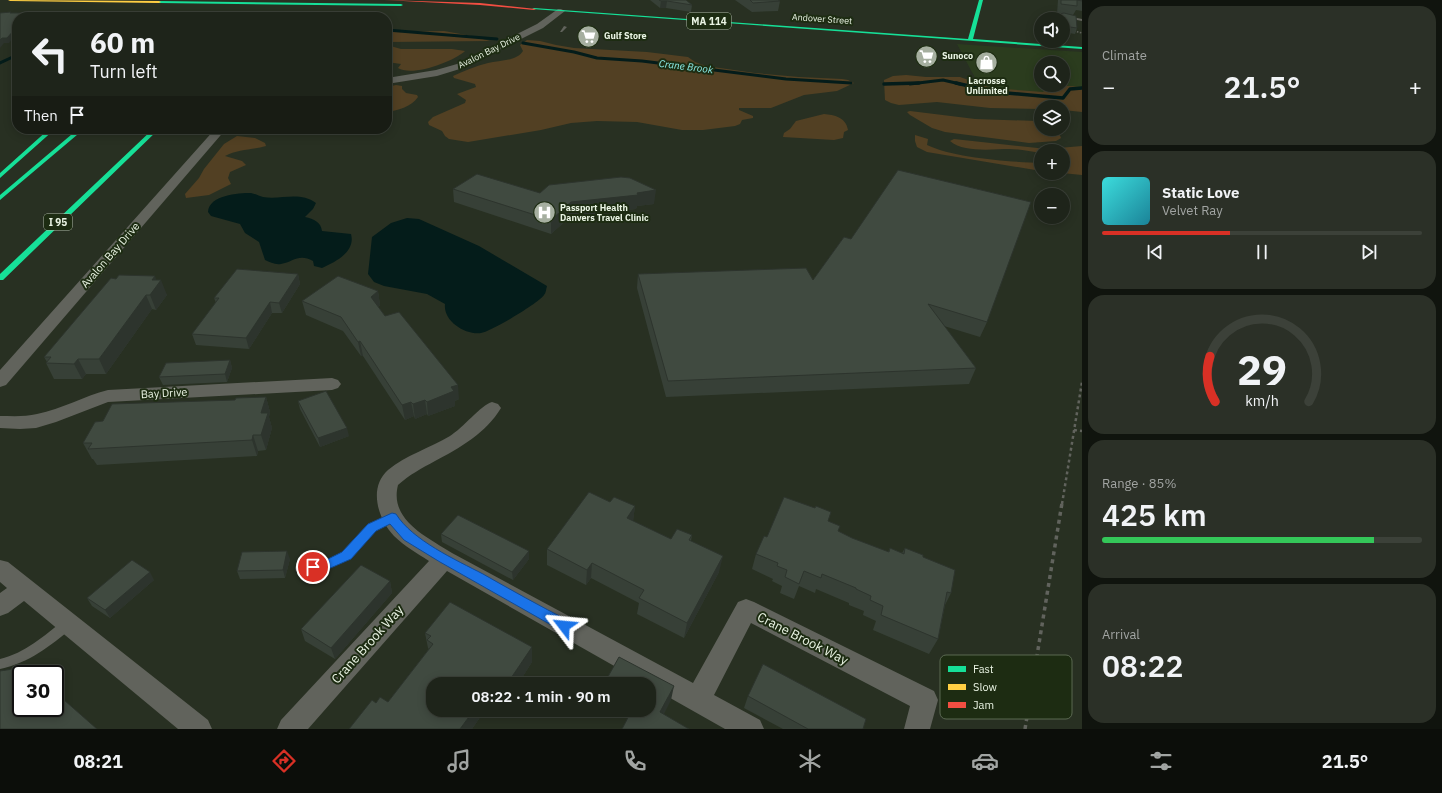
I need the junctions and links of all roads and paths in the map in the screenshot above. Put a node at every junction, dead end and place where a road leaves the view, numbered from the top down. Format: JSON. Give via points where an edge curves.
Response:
{"nodes":[{"id":1,"x":10,"y":0,"type":"edge"},
{"id":2,"x":230,"y":0,"type":"edge"},
{"id":3,"x":284,"y":0,"type":"edge"},
{"id":4,"x":381,"y":0,"type":"edge"},
{"id":5,"x":386,"y":0,"type":"edge"},
{"id":6,"x":434,"y":0,"type":"edge"},
{"id":7,"x":981,"y":0,"type":"edge"},
{"id":8,"x":124,"y":1,"type":"edge"},
{"id":9,"x":193,"y":1,"type":"edge"},
{"id":10,"x":451,"y":2,"type":"junction"},
{"id":11,"x":350,"y":3,"type":"junction"},
{"id":12,"x":460,"y":6,"type":"junction"},
{"id":13,"x":12,"y":10,"type":"dead end"},
{"id":14,"x":180,"y":10,"type":"dead end"},
{"id":15,"x":218,"y":11,"type":"dead end"},
{"id":16,"x":274,"y":11,"type":"dead end"},
{"id":17,"x":560,"y":11,"type":"junction"},
{"id":18,"x":385,"y":12,"type":"edge"},
{"id":19,"x":1070,"y":18,"type":"edge"},
{"id":20,"x":1082,"y":20,"type":"edge"},
{"id":21,"x":565,"y":27,"type":"dead end"},
{"id":22,"x":561,"y":30,"type":"dead end"},
{"id":23,"x":1074,"y":31,"type":"edge"},
{"id":24,"x":1082,"y":33,"type":"edge"},
{"id":25,"x":970,"y":40,"type":"junction"},
{"id":26,"x":1082,"y":48,"type":"edge"},
{"id":27,"x":392,"y":80,"type":"edge"},
{"id":28,"x":46,"y":134,"type":"edge"},
{"id":29,"x":75,"y":134,"type":"edge"},
{"id":30,"x":156,"y":134,"type":"edge"},
{"id":31,"x":217,"y":134,"type":"edge"},
{"id":32,"x":0,"y":176,"type":"edge"},
{"id":33,"x":0,"y":198,"type":"edge"},
{"id":34,"x":0,"y":278,"type":"edge"},
{"id":35,"x":0,"y":381,"type":"edge"},
{"id":36,"x":1082,"y":382,"type":"edge"},
{"id":37,"x":332,"y":384,"type":"dead end"},
{"id":38,"x":492,"y":408,"type":"dead end"},
{"id":39,"x":0,"y":422,"type":"edge"},
{"id":40,"x":1074,"y":430,"type":"junction"},
{"id":41,"x":1082,"y":431,"type":"edge"},
{"id":42,"x":392,"y":517,"type":"junction"},
{"id":43,"x":444,"y":559,"type":"junction"},
{"id":44,"x":300,"y":568,"type":"dead end"},
{"id":45,"x":0,"y":569,"type":"edge"},
{"id":46,"x":24,"y":588,"type":"junction"},
{"id":47,"x":0,"y":606,"type":"edge"},
{"id":48,"x":68,"y":624,"type":"junction"},
{"id":49,"x":1037,"y":655,"type":"edge"},
{"id":50,"x":0,"y":664,"type":"edge"},
{"id":51,"x":698,"y":700,"type":"junction"},
{"id":52,"x":1027,"y":719,"type":"edge"},
{"id":53,"x":199,"y":729,"type":"edge"},
{"id":54,"x":290,"y":729,"type":"edge"},
{"id":55,"x":751,"y":729,"type":"edge"},
{"id":56,"x":917,"y":729,"type":"edge"},
{"id":57,"x":1025,"y":729,"type":"edge"}],
"edges":[{"from":1,"to":8,"type":"main road","name":"Andover Street","number":"MA 114"},
{"from":2,"to":15,"type":"main road"},
{"from":3,"to":16,"type":"main road"},
{"from":4,"to":11,"type":"main road"},
{"from":5,"to":10,"type":"main road","name":"Andover Street","number":"MA 114"},
{"from":6,"to":10,"type":"main road"},
{"from":7,"to":25,"type":"main road"},
{"from":8,"to":9,"type":"main road","name":"Andover Street","number":"MA 114"},
{"from":8,"to":13,"type":"main road","via":[[69,3]]},
{"from":9,"to":11,"type":"main road","name":"Andover Street","number":"MA 114"},
{"from":9,"to":14,"type":"main road"},
{"from":10,"to":17,"type":"main road","name":"Andover Street","number":"MA 114"},
{"from":11,"to":12,"type":"main road","name":"Andover Street","number":"MA 114"},
{"from":12,"to":17,"type":"main road","name":"Andover Street","number":"MA 114"},
{"from":12,"to":18,"type":"main road"},
{"from":17,"to":25,"type":"main road","name":"Andover Street","number":"MA 114"},
{"from":17,"to":27,"type":"street","name":"Avalon Bay Drive","via":[[540,26],[460,66],[437,73]]},
{"from":19,"to":20,"type":"lane"},
{"from":21,"to":22,"type":"lane"},
{"from":23,"to":24,"type":"path"},
{"from":25,"to":26,"type":"main road","name":"Andover Street","number":"MA 114"},
{"from":28,"to":32,"type":"main road"},
{"from":29,"to":33,"type":"main road"},
{"from":30,"to":34,"type":"main road","number":"I 95","via":[[116,167]]},
{"from":31,"to":35,"type":"street","name":"Avalon Bay Drive"},
{"from":36,"to":40,"type":"path"},
{"from":37,"to":39,"type":"street","name":"Bay Drive","via":[[108,396],[93,399],[39,421]]},
{"from":38,"to":42,"type":"street","via":[[474,428],[456,441],[405,469],[391,480],[386,494],[388,511]]},
{"from":40,"to":41,"type":"path"},
{"from":40,"to":49,"type":"path"},
{"from":42,"to":43,"type":"street","via":[[396,525],[408,536]]},
{"from":42,"to":44,"type":"lane","via":[[372,528],[346,556],[326,566]]},
{"from":43,"to":51,"type":"street"},
{"from":43,"to":54,"type":"street","name":"Crane Brook Way"},
{"from":45,"to":46,"type":"street"},
{"from":46,"to":47,"type":"street"},
{"from":46,"to":48,"type":"street"},
{"from":48,"to":50,"type":"lane","via":[[25,655]]},
{"from":48,"to":53,"type":"street"},
{"from":51,"to":55,"type":"street"},
{"from":51,"to":56,"type":"street","name":"Crane Brook Way","via":[[746,609],[925,700]]},
{"from":52,"to":57,"type":"path"}]}
